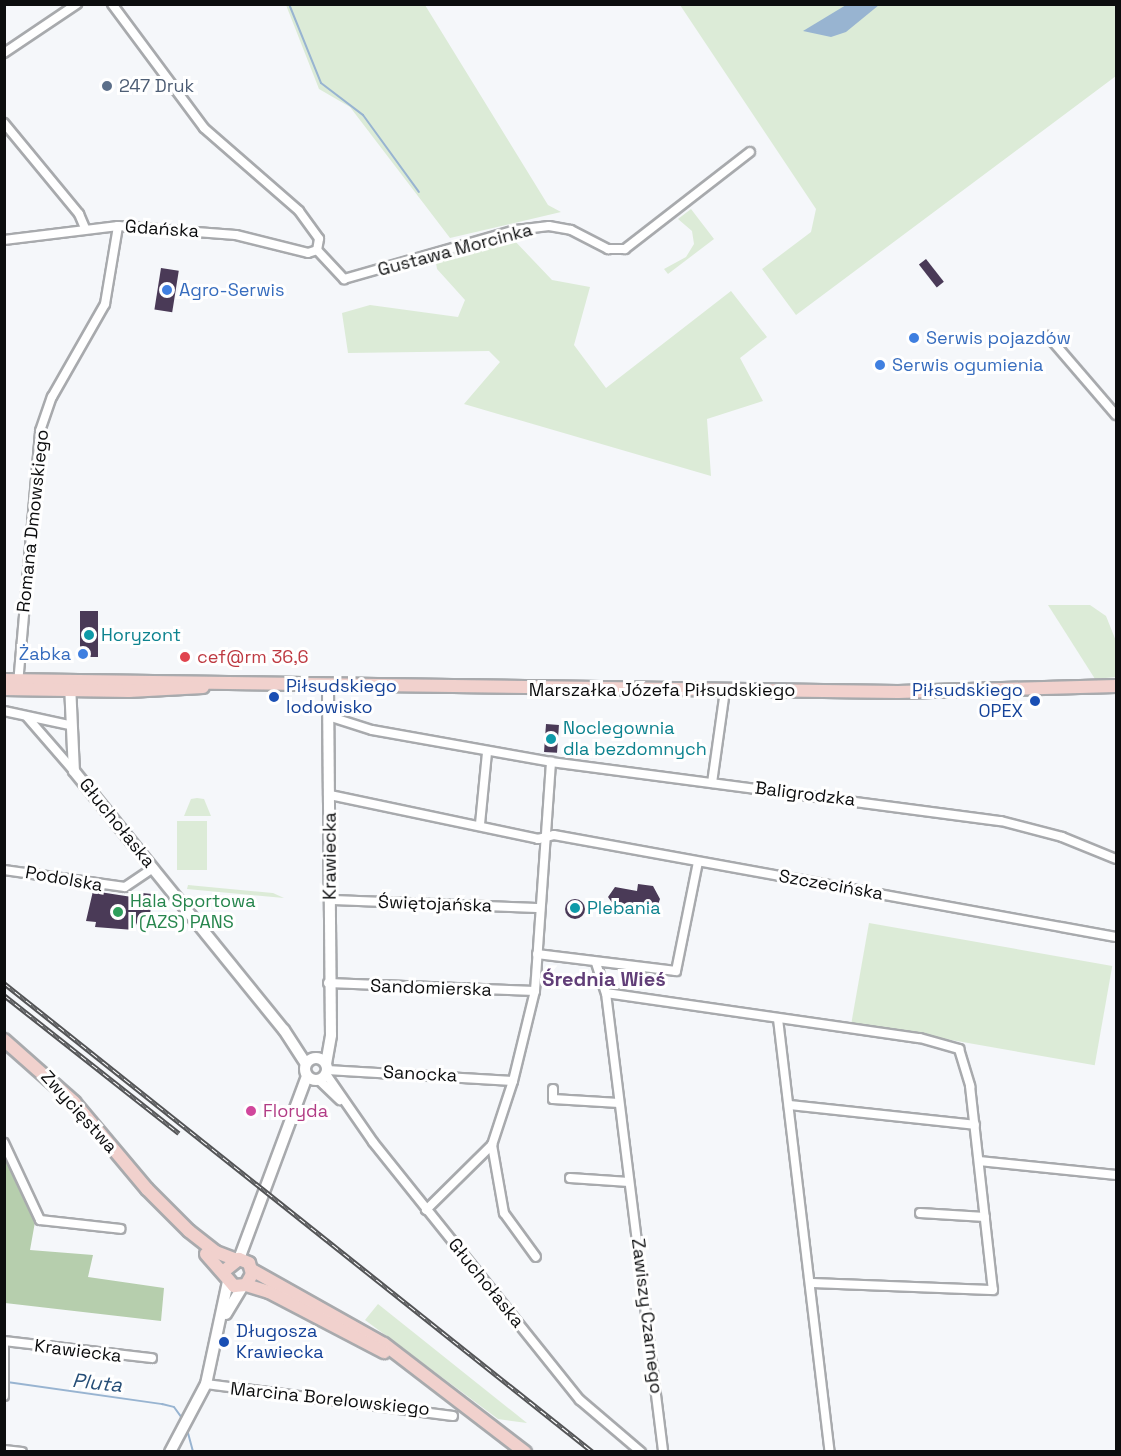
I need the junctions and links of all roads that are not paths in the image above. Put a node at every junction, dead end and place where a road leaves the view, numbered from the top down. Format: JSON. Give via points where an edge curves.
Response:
{"nodes":[{"id":1,"x":76,"y":4,"type":"edge"},
{"id":2,"x":112,"y":4,"type":"edge"},
{"id":3,"x":4,"y":53,"type":"edge"},
{"id":4,"x":4,"y":123,"type":"edge"},
{"id":5,"x":750,"y":152,"type":"dead end"},
{"id":6,"x":118,"y":226,"type":"junction"},
{"id":7,"x":85,"y":228,"type":"junction"},
{"id":8,"x":4,"y":240,"type":"edge"},
{"id":9,"x":317,"y":250,"type":"junction"},
{"id":10,"x":1048,"y":336,"type":"dead end"},
{"id":11,"x":1116,"y":415,"type":"edge"},
{"id":12,"x":4,"y":681,"type":"edge"},
{"id":13,"x":18,"y":685,"type":"junction"},
{"id":14,"x":70,"y":686,"type":"junction"},
{"id":15,"x":328,"y":686,"type":"junction"},
{"id":16,"x":1116,"y":686,"type":"edge"},
{"id":17,"x":4,"y":689,"type":"edge"},
{"id":18,"x":724,"y":690,"type":"junction"},
{"id":19,"x":4,"y":711,"type":"edge"},
{"id":20,"x":328,"y":716,"type":"junction"},
{"id":21,"x":27,"y":717,"type":"junction"},
{"id":22,"x":69,"y":725,"type":"junction"},
{"id":23,"x":487,"y":752,"type":"junction"},
{"id":24,"x":551,"y":762,"type":"junction"},
{"id":25,"x":74,"y":771,"type":"junction"},
{"id":26,"x":712,"y":783,"type":"junction"},
{"id":27,"x":330,"y":795,"type":"junction"},
{"id":28,"x":480,"y":824,"type":"junction"},
{"id":29,"x":546,"y":837,"type":"junction"},
{"id":30,"x":1116,"y":859,"type":"edge"},
{"id":31,"x":698,"y":862,"type":"junction"},
{"id":32,"x":153,"y":868,"type":"junction"},
{"id":33,"x":4,"y":870,"type":"edge"},
{"id":34,"x":331,"y":900,"type":"junction"},
{"id":35,"x":539,"y":908,"type":"junction"},
{"id":36,"x":1116,"y":937,"type":"edge"},
{"id":37,"x":537,"y":954,"type":"junction"},
{"id":38,"x":596,"y":963,"type":"junction"},
{"id":39,"x":328,"y":983,"type":"junction"},
{"id":40,"x":535,"y":991,"type":"junction"},
{"id":41,"x":606,"y":993,"type":"junction"},
{"id":42,"x":778,"y":1019,"type":"junction"},
{"id":43,"x":4,"y":1040,"type":"edge"},
{"id":44,"x":318,"y":1069,"type":"junction"},
{"id":45,"x":513,"y":1081,"type":"junction"},
{"id":46,"x":553,"y":1089,"type":"dead end"},
{"id":47,"x":619,"y":1103,"type":"junction"},
{"id":48,"x":789,"y":1105,"type":"junction"},
{"id":49,"x":975,"y":1125,"type":"junction"},
{"id":50,"x":4,"y":1143,"type":"edge"},
{"id":51,"x":492,"y":1145,"type":"junction"},
{"id":52,"x":979,"y":1161,"type":"junction"},
{"id":53,"x":1116,"y":1175,"type":"edge"},
{"id":54,"x":570,"y":1179,"type":"dead end"},
{"id":55,"x":629,"y":1182,"type":"junction"},
{"id":56,"x":147,"y":1189,"type":"junction"},
{"id":57,"x":426,"y":1210,"type":"junction"},
{"id":58,"x":920,"y":1213,"type":"dead end"},
{"id":59,"x":985,"y":1217,"type":"junction"},
{"id":60,"x":122,"y":1229,"type":"dead end"},
{"id":61,"x":536,"y":1257,"type":"dead end"},
{"id":62,"x":236,"y":1259,"type":"junction"},
{"id":63,"x":252,"y":1270,"type":"junction"},
{"id":64,"x":226,"y":1276,"type":"junction"},
{"id":65,"x":810,"y":1283,"type":"junction"},
{"id":66,"x":244,"y":1285,"type":"junction"},
{"id":67,"x":218,"y":1330,"type":"junction"},
{"id":68,"x":4,"y":1342,"type":"edge"},
{"id":69,"x":152,"y":1358,"type":"dead end"},
{"id":70,"x":407,"y":1362,"type":"junction"},
{"id":71,"x":6,"y":1374,"type":"edge"},
{"id":72,"x":206,"y":1384,"type":"junction"},
{"id":73,"x":5,"y":1388,"type":"edge"},
{"id":74,"x":4,"y":1396,"type":"edge"},
{"id":75,"x":453,"y":1416,"type":"dead end"},
{"id":76,"x":4,"y":1450,"type":"edge"},
{"id":77,"x":663,"y":1451,"type":"edge"},
{"id":78,"x":22,"y":1452,"type":"edge"},
{"id":79,"x":170,"y":1452,"type":"edge"},
{"id":80,"x":525,"y":1452,"type":"edge"},
{"id":81,"x":641,"y":1452,"type":"edge"},
{"id":82,"x":830,"y":1452,"type":"edge"}],
"edges":[{"from":1,"to":3,"type":"street"},
{"from":2,"to":9,"type":"street","name":"Gustawa Morcinka","via":[[209,134],[299,212],[319,240]]},
{"from":4,"to":7,"type":"street","via":[[79,214]]},
{"from":5,"to":9,"type":"street","name":"Gustawa Morcinka","via":[[648,233],[617,251],[564,227],[549,226],[516,230],[344,279]]},
{"from":6,"to":7,"type":"street","name":"Gdańska"},
{"from":6,"to":9,"type":"street","name":"Gdańska","via":[[236,235],[308,253]]},
{"from":6,"to":13,"type":"street","name":"Romana Dmowskiego","via":[[105,304],[52,397],[40,431]]},
{"from":7,"to":8,"type":"street","name":"Gdańska"},
{"from":10,"to":11,"type":"street"},
{"from":12,"to":13,"type":"main road","name":"Marszałka Józefa Piłsudskiego"},
{"from":13,"to":14,"type":"main road","name":"Marszałka Józefa Piłsudskiego"},
{"from":13,"to":17,"type":"main road","name":"Marszałka Józefa Piłsudskiego"},
{"from":14,"to":15,"type":"main road","name":"Marszałka Józefa Piłsudskiego","via":[[198,681],[207,685]]},
{"from":14,"to":22,"type":"street","name":"Głuchołaska"},
{"from":15,"to":18,"type":"main road","name":"Marszałka Józefa Piłsudskiego"},
{"from":15,"to":20,"type":"street","name":"Krawiecka"},
{"from":16,"to":18,"type":"main road","name":"Marszałka Józefa Piłsudskiego","via":[[983,692]]},
{"from":18,"to":26,"type":"street"},
{"from":19,"to":21,"type":"street"},
{"from":20,"to":23,"type":"street","name":"Baligrodzka","via":[[372,730]]},
{"from":20,"to":27,"type":"street","name":"Krawiecka"},
{"from":21,"to":22,"type":"street"},
{"from":21,"to":25,"type":"street"},
{"from":22,"to":25,"type":"street","name":"Głuchołaska"},
{"from":23,"to":24,"type":"street","name":"Baligrodzka"},
{"from":23,"to":28,"type":"street"},
{"from":24,"to":26,"type":"street","name":"Baligrodzka"},
{"from":24,"to":29,"type":"street"},
{"from":25,"to":32,"type":"street","name":"Głuchołaska"},
{"from":26,"to":30,"type":"street","name":"Baligrodzka","via":[[1000,821],[1062,837]]},
{"from":27,"to":28,"type":"street","name":"Szczecińska"},
{"from":27,"to":34,"type":"street","name":"Krawiecka"},
{"from":28,"to":29,"type":"street","name":"Szczecińska"},
{"from":29,"to":31,"type":"street","name":"Szczecińska"},
{"from":29,"to":35,"type":"street"},
{"from":31,"to":36,"type":"street","name":"Szczecińska"},
{"from":31,"to":38,"type":"street","via":[[676,971]]},
{"from":32,"to":33,"type":"street","name":"Podolska","via":[[134,883],[117,887]]},
{"from":32,"to":44,"type":"street","name":"Głuchołaska"},
{"from":34,"to":35,"type":"street","name":"Świętojańska"},
{"from":34,"to":39,"type":"street","name":"Krawiecka"},
{"from":35,"to":37,"type":"street"},
{"from":37,"to":38,"type":"street"},
{"from":37,"to":40,"type":"street"},
{"from":38,"to":41,"type":"street","name":"Zawiszy Czarnego"},
{"from":39,"to":40,"type":"street","name":"Sandomierska"},
{"from":39,"to":44,"type":"street","name":"Krawiecka","via":[[329,1026]]},
{"from":40,"to":45,"type":"street"},
{"from":41,"to":42,"type":"street"},
{"from":41,"to":47,"type":"street","name":"Zawiszy Czarnego"},
{"from":42,"to":48,"type":"street"},
{"from":42,"to":49,"type":"street","via":[[950,1044],[965,1059]]},
{"from":43,"to":56,"type":"main road","name":"Zwycięstwa","via":[[74,1102]]},
{"from":44,"to":45,"type":"street","name":"Sanocka"},
{"from":44,"to":57,"type":"street","name":"Głuchołaska"},
{"from":44,"to":62,"type":"street","via":[[291,1115]]},
{"from":45,"to":51,"type":"street"},
{"from":46,"to":47,"type":"street","via":[[553,1099]]},
{"from":47,"to":55,"type":"street","name":"Zawiszy Czarnego"},
{"from":48,"to":49,"type":"street"},
{"from":48,"to":65,"type":"street"},
{"from":49,"to":52,"type":"street"},
{"from":50,"to":60,"type":"street","via":[[40,1220]]},
{"from":51,"to":57,"type":"street"},
{"from":51,"to":61,"type":"street","via":[[504,1213]]},
{"from":52,"to":53,"type":"street"},
{"from":52,"to":59,"type":"street"},
{"from":54,"to":55,"type":"street"},
{"from":55,"to":77,"type":"street","name":"Zawiszy Czarnego"},
{"from":56,"to":62,"type":"main road","name":"Zwycięstwa","via":[[202,1242]]},
{"from":56,"to":64,"type":"main road","name":"Zwycięstwa","via":[[174,1227]]},
{"from":57,"to":81,"type":"street","name":"Głuchołaska","via":[[580,1400]]},
{"from":58,"to":59,"type":"street"},
{"from":59,"to":65,"type":"street","via":[[993,1290]]},
{"from":62,"to":63,"type":"main road","name":"Zwycięstwa"},
{"from":62,"to":64,"type":"main road"},
{"from":63,"to":66,"type":"main road"},
{"from":63,"to":70,"type":"main road","via":[[368,1334]]},
{"from":64,"to":66,"type":"main road"},
{"from":64,"to":67,"type":"street"},
{"from":65,"to":82,"type":"street"},
{"from":66,"to":67,"type":"street"},
{"from":66,"to":70,"type":"main road","via":[[270,1292]]},
{"from":67,"to":72,"type":"street"},
{"from":68,"to":69,"type":"street","name":"Krawiecka"},
{"from":68,"to":71,"type":"street"},
{"from":70,"to":80,"type":"main road"},
{"from":71,"to":73,"type":"street"},
{"from":72,"to":75,"type":"street","name":"Marcina Borelowskiego"},
{"from":72,"to":79,"type":"street"},
{"from":73,"to":74,"type":"street"},
{"from":76,"to":78,"type":"street"}]}
